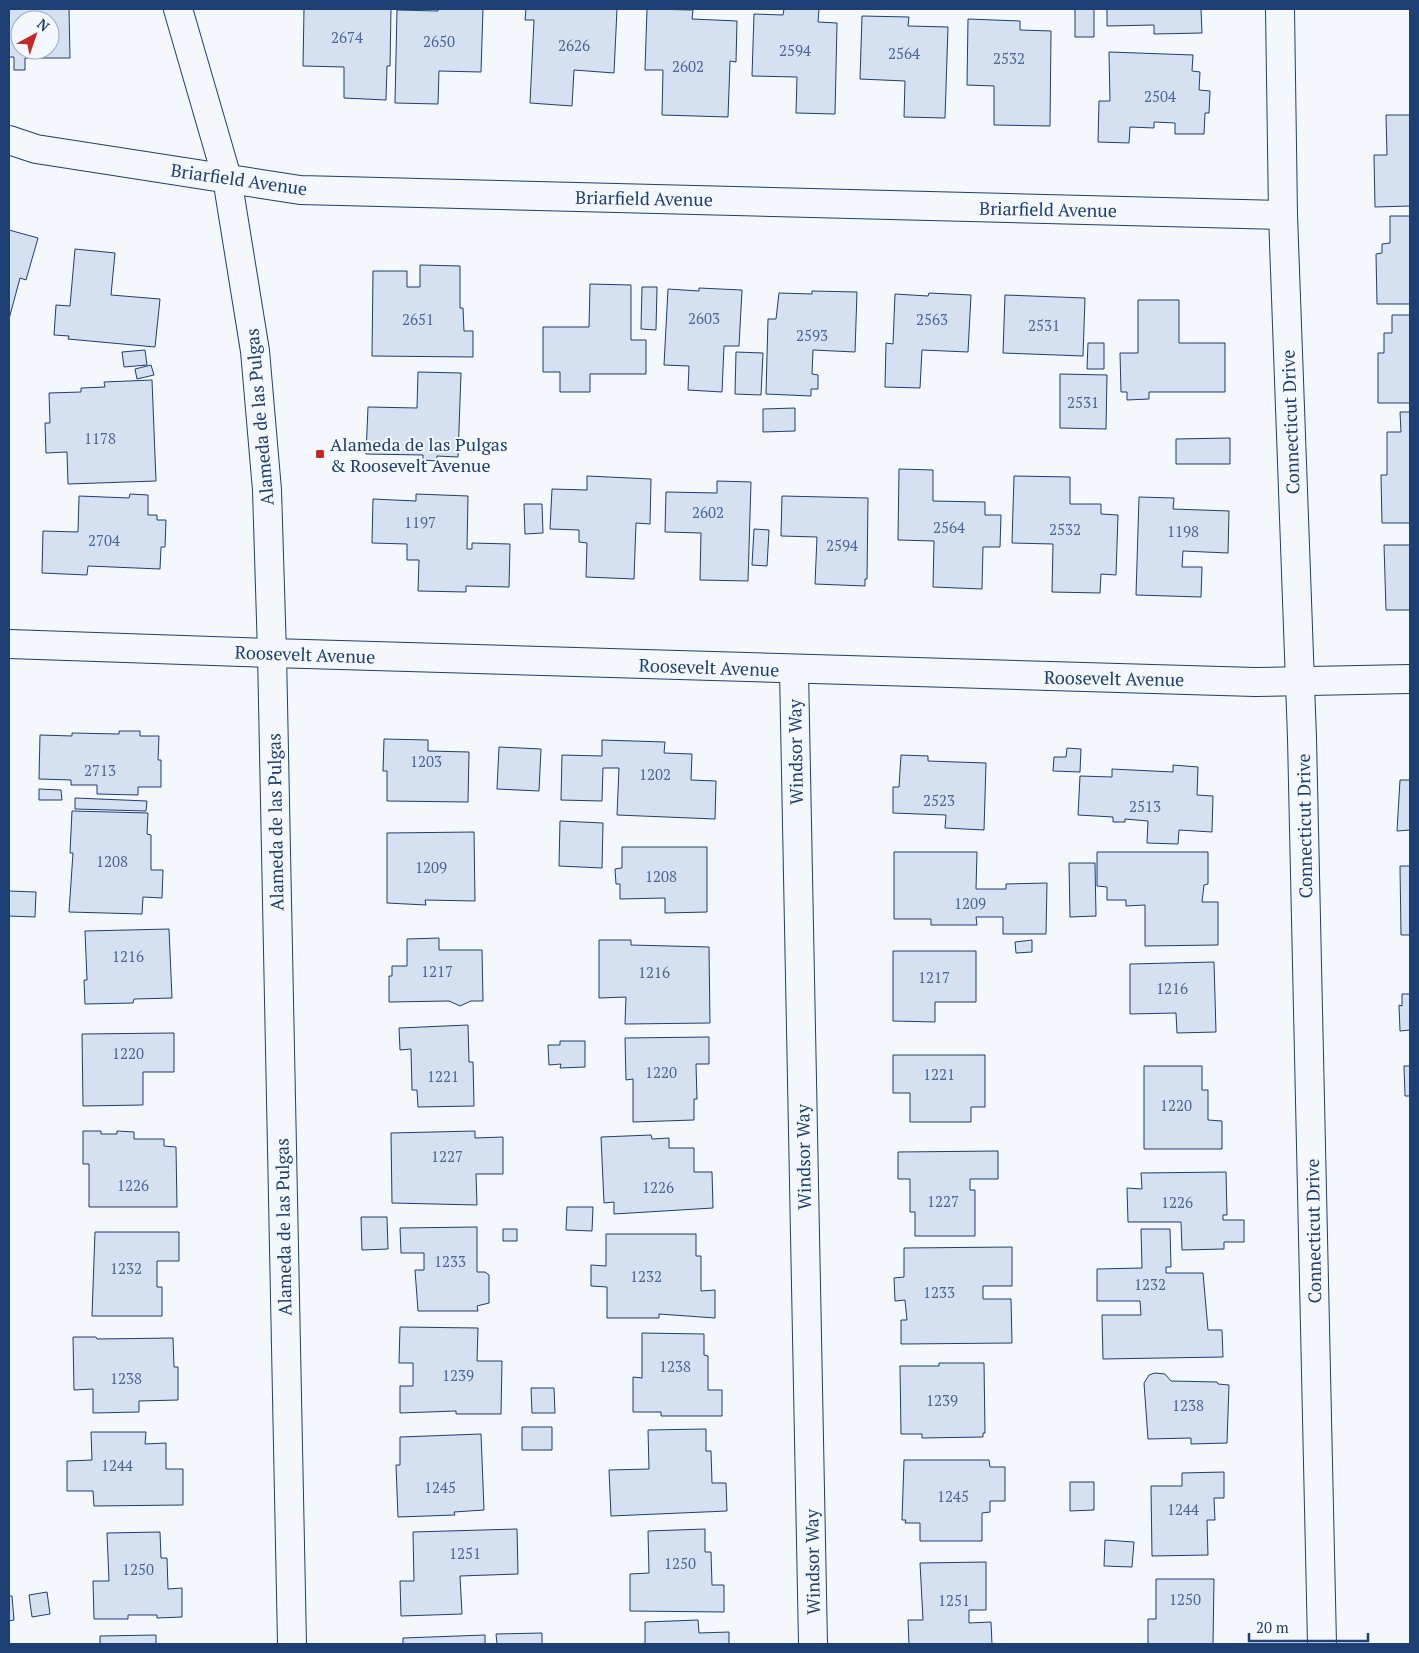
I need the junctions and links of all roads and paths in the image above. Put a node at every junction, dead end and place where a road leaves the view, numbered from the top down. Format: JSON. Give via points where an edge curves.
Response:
{"nodes":[{"id":1,"x":178,"y":9,"type":"edge"},
{"id":2,"x":1280,"y":9,"type":"edge"},
{"id":3,"x":9,"y":140,"type":"edge"},
{"id":4,"x":228,"y":178,"type":"junction"},
{"id":5,"x":1283,"y":215,"type":"junction"},
{"id":6,"x":9,"y":644,"type":"edge"},
{"id":7,"x":272,"y":653,"type":"junction"},
{"id":8,"x":794,"y":670,"type":"junction"},
{"id":9,"x":1410,"y":679,"type":"edge"},
{"id":10,"x":1300,"y":682,"type":"junction"},
{"id":11,"x":292,"y":1644,"type":"edge"},
{"id":12,"x":813,"y":1644,"type":"edge"},
{"id":13,"x":1322,"y":1644,"type":"edge"}],
"edges":[{"from":1,"to":4,"type":"street","name":"Alameda de las Pulgas"},
{"from":2,"to":5,"type":"street","name":"Connecticut Drive"},
{"from":3,"to":4,"type":"street","name":"Briarfield Avenue","via":[[36,149]]},
{"from":4,"to":5,"type":"street","name":"Briarfield Avenue","via":[[300,190]]},
{"from":4,"to":7,"type":"street","name":"Alameda de las Pulgas","via":[[255,351],[267,490]]},
{"from":5,"to":10,"type":"street","name":"Connecticut Drive"},
{"from":6,"to":7,"type":"street","name":"Roosevelt Avenue"},
{"from":7,"to":8,"type":"street","name":"Roosevelt Avenue"},
{"from":7,"to":11,"type":"street","name":"Alameda de las Pulgas"},
{"from":8,"to":10,"type":"street","name":"Roosevelt Avenue"},
{"from":8,"to":12,"type":"street","name":"Windsor Way"},
{"from":9,"to":10,"type":"street","name":"Roosevelt Avenue"},
{"from":10,"to":13,"type":"street","name":"Connecticut Drive"}]}
